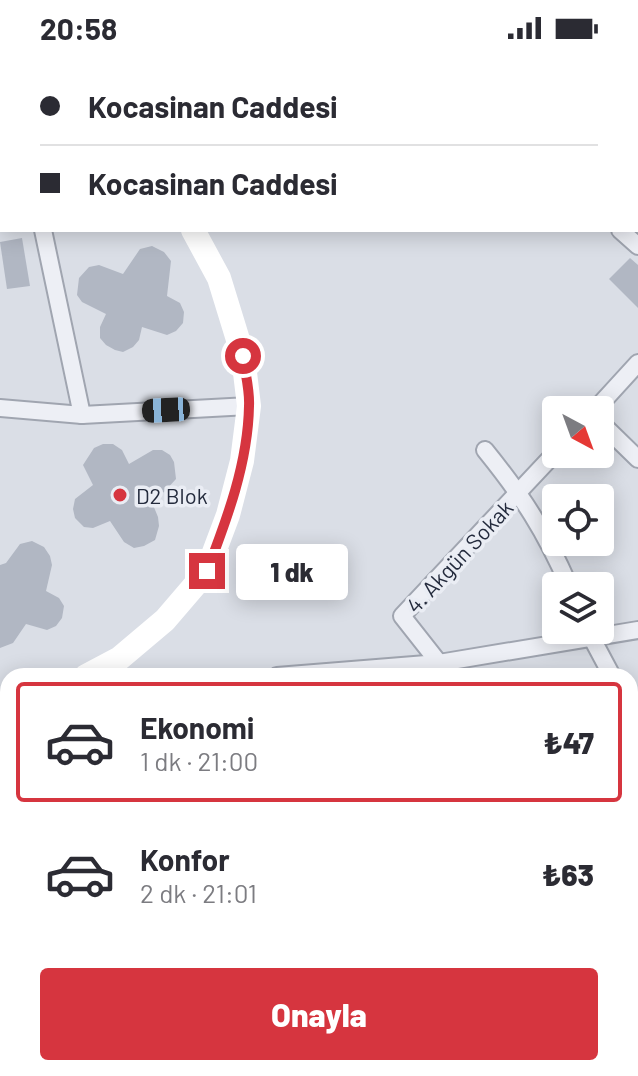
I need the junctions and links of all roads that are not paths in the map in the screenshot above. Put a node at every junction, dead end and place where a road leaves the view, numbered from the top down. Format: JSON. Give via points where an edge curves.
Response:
{"nodes":[{"id":1,"x":43,"y":232,"type":"edge"},
{"id":2,"x":194,"y":232,"type":"edge"},
{"id":3,"x":622,"y":232,"type":"edge"},
{"id":4,"x":638,"y":246,"type":"edge"},
{"id":5,"x":638,"y":363,"type":"edge"},
{"id":6,"x":608,"y":396,"type":"edge"},
{"id":7,"x":249,"y":406,"type":"junction"},
{"id":8,"x":0,"y":408,"type":"edge"},
{"id":9,"x":82,"y":415,"type":"junction"},
{"id":10,"x":614,"y":436,"type":"edge"},
{"id":11,"x":485,"y":450,"type":"dead end"},
{"id":12,"x":638,"y":459,"type":"edge"},
{"id":13,"x":542,"y":467,"type":"edge"},
{"id":14,"x":519,"y":492,"type":"junction"},
{"id":15,"x":563,"y":572,"type":"edge"},
{"id":16,"x":638,"y":630,"type":"edge"},
{"id":17,"x":614,"y":632,"type":"edge"},
{"id":18,"x":547,"y":644,"type":"edge"},
{"id":19,"x":594,"y":644,"type":"edge"},
{"id":20,"x":101,"y":668,"type":"edge"},
{"id":21,"x":441,"y":668,"type":"edge"},
{"id":22,"x":446,"y":668,"type":"edge"},
{"id":23,"x":608,"y":668,"type":"edge"}],
"edges":[{"from":1,"to":9,"type":"street"},
{"from":2,"to":7,"type":"street","via":[[219,278],[243,356]]},
{"from":3,"to":4,"type":"street"},
{"from":5,"to":6,"type":"street"},
{"from":7,"to":9,"type":"street"},
{"from":7,"to":20,"type":"street","via":[[242,461],[207,571],[165,620]]},
{"from":8,"to":9,"type":"street"},
{"from":10,"to":12,"type":"street"},
{"from":11,"to":14,"type":"street"},
{"from":13,"to":14,"type":"street","name":"4. Akgün Sokak"},
{"from":14,"to":15,"type":"street"},
{"from":14,"to":21,"type":"street","name":"4. Akgün Sokak","via":[[402,616]]},
{"from":16,"to":17,"type":"street"},
{"from":18,"to":22,"type":"street"},
{"from":19,"to":23,"type":"street"}]}
